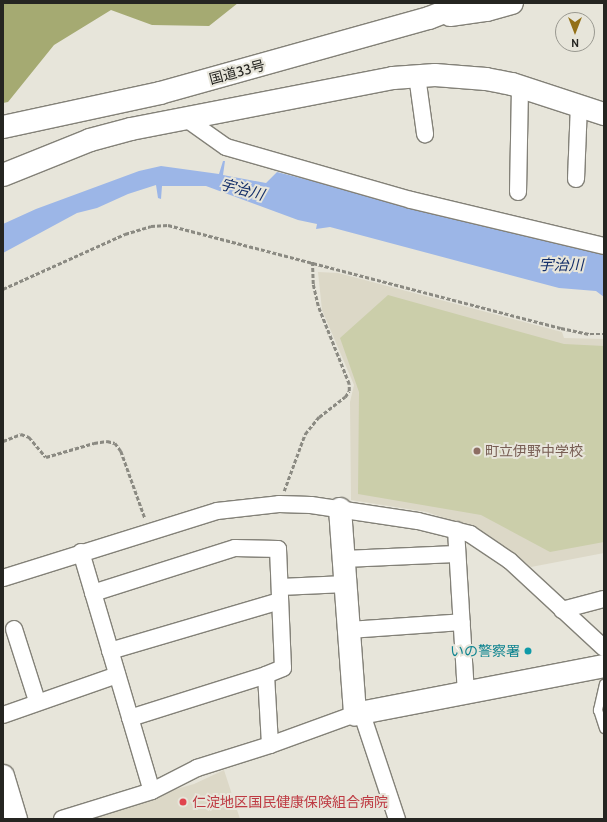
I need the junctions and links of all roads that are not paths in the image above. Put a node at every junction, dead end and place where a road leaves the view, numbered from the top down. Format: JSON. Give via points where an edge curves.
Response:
{"nodes":[{"id":1,"x":467,"y":3,"type":"edge"},
{"id":2,"x":512,"y":3,"type":"edge"},
{"id":3,"x":427,"y":10,"type":"edge"},
{"id":4,"x":417,"y":76,"type":"junction"},
{"id":5,"x":520,"y":87,"type":"junction"},
{"id":6,"x":579,"y":106,"type":"junction"},
{"id":7,"x":604,"y":114,"type":"edge"},
{"id":8,"x":185,"y":118,"type":"junction"},
{"id":9,"x":3,"y":127,"type":"edge"},
{"id":10,"x":425,"y":134,"type":"dead end"},
{"id":11,"x":3,"y":175,"type":"edge"},
{"id":12,"x":576,"y":180,"type":"dead end"},
{"id":13,"x":518,"y":192,"type":"dead end"},
{"id":14,"x":604,"y":246,"type":"edge"},
{"id":15,"x":340,"y":509,"type":"junction"},
{"id":16,"x":456,"y":530,"type":"junction"},
{"id":17,"x":81,"y":552,"type":"junction"},
{"id":18,"x":456,"y":554,"type":"junction"},
{"id":19,"x":344,"y":559,"type":"junction"},
{"id":20,"x":3,"y":578,"type":"edge"},
{"id":21,"x":346,"y":584,"type":"junction"},
{"id":22,"x":93,"y":592,"type":"junction"},
{"id":23,"x":280,"y":594,"type":"junction"},
{"id":24,"x":604,"y":599,"type":"edge"},
{"id":25,"x":562,"y":610,"type":"junction"},
{"id":26,"x":462,"y":622,"type":"junction"},
{"id":27,"x":14,"y":628,"type":"dead end"},
{"id":28,"x":349,"y":630,"type":"junction"},
{"id":29,"x":604,"y":648,"type":"edge"},
{"id":30,"x":110,"y":651,"type":"junction"},
{"id":31,"x":604,"y":666,"type":"edge"},
{"id":32,"x":117,"y":675,"type":"junction"},
{"id":33,"x":266,"y":675,"type":"junction"},
{"id":34,"x":604,"y":684,"type":"edge"},
{"id":35,"x":466,"y":692,"type":"junction"},
{"id":36,"x":38,"y":701,"type":"junction"},
{"id":37,"x":359,"y":714,"type":"junction"},
{"id":38,"x":3,"y":715,"type":"edge"},
{"id":39,"x":130,"y":718,"type":"junction"},
{"id":40,"x":604,"y":729,"type":"edge"},
{"id":41,"x":270,"y":745,"type":"junction"},
{"id":42,"x":3,"y":776,"type":"edge"},
{"id":43,"x":152,"y":791,"type":"junction"},
{"id":44,"x":16,"y":819,"type":"edge"},
{"id":45,"x":62,"y":819,"type":"edge"},
{"id":46,"x":397,"y":819,"type":"edge"}],
"edges":[{"from":1,"to":3,"type":"main road","name":"国道33号"},
{"from":2,"to":3,"type":"main road","via":[[487,10]]},
{"from":3,"to":9,"type":"main road","name":"国道33号","via":[[306,53],[160,93]]},
{"from":4,"to":5,"type":"main road","via":[[459,76]]},
{"from":4,"to":8,"type":"main road","via":[[393,78]]},
{"from":4,"to":10,"type":"street"},
{"from":5,"to":6,"type":"main road"},
{"from":5,"to":13,"type":"street"},
{"from":6,"to":7,"type":"main road"},
{"from":6,"to":12,"type":"street"},
{"from":8,"to":11,"type":"main road","via":[[90,140]]},
{"from":8,"to":14,"type":"street","via":[[226,147],[411,200]]},
{"from":15,"to":16,"type":"street","via":[[418,521]]},
{"from":15,"to":17,"type":"street","via":[[278,504],[217,511]]},
{"from":15,"to":19,"type":"main road"},
{"from":16,"to":18,"type":"street"},
{"from":16,"to":25,"type":"street","via":[[470,534],[510,561]]},
{"from":17,"to":20,"type":"street"},
{"from":17,"to":22,"type":"street"},
{"from":18,"to":19,"type":"street"},
{"from":18,"to":26,"type":"street"},
{"from":19,"to":21,"type":"main road"},
{"from":21,"to":23,"type":"street"},
{"from":21,"to":28,"type":"main road"},
{"from":22,"to":23,"type":"street","via":[[235,548],[278,549]]},
{"from":22,"to":30,"type":"street"},
{"from":23,"to":30,"type":"street"},
{"from":23,"to":33,"type":"street","via":[[283,668]]},
{"from":24,"to":25,"type":"street"},
{"from":25,"to":29,"type":"street"},
{"from":26,"to":28,"type":"street"},
{"from":26,"to":35,"type":"street"},
{"from":27,"to":36,"type":"street"},
{"from":28,"to":37,"type":"main road"},
{"from":30,"to":32,"type":"street"},
{"from":31,"to":35,"type":"main road"},
{"from":32,"to":36,"type":"street"},
{"from":32,"to":39,"type":"street"},
{"from":33,"to":39,"type":"street"},
{"from":33,"to":41,"type":"street"},
{"from":34,"to":40,"type":"lane","via":[[598,710]]},
{"from":35,"to":37,"type":"main road"},
{"from":36,"to":38,"type":"street"},
{"from":37,"to":41,"type":"street"},
{"from":37,"to":46,"type":"street"},
{"from":39,"to":43,"type":"street"},
{"from":41,"to":43,"type":"street","via":[[197,768]]},
{"from":42,"to":44,"type":"main road"},
{"from":43,"to":45,"type":"street"}]}
